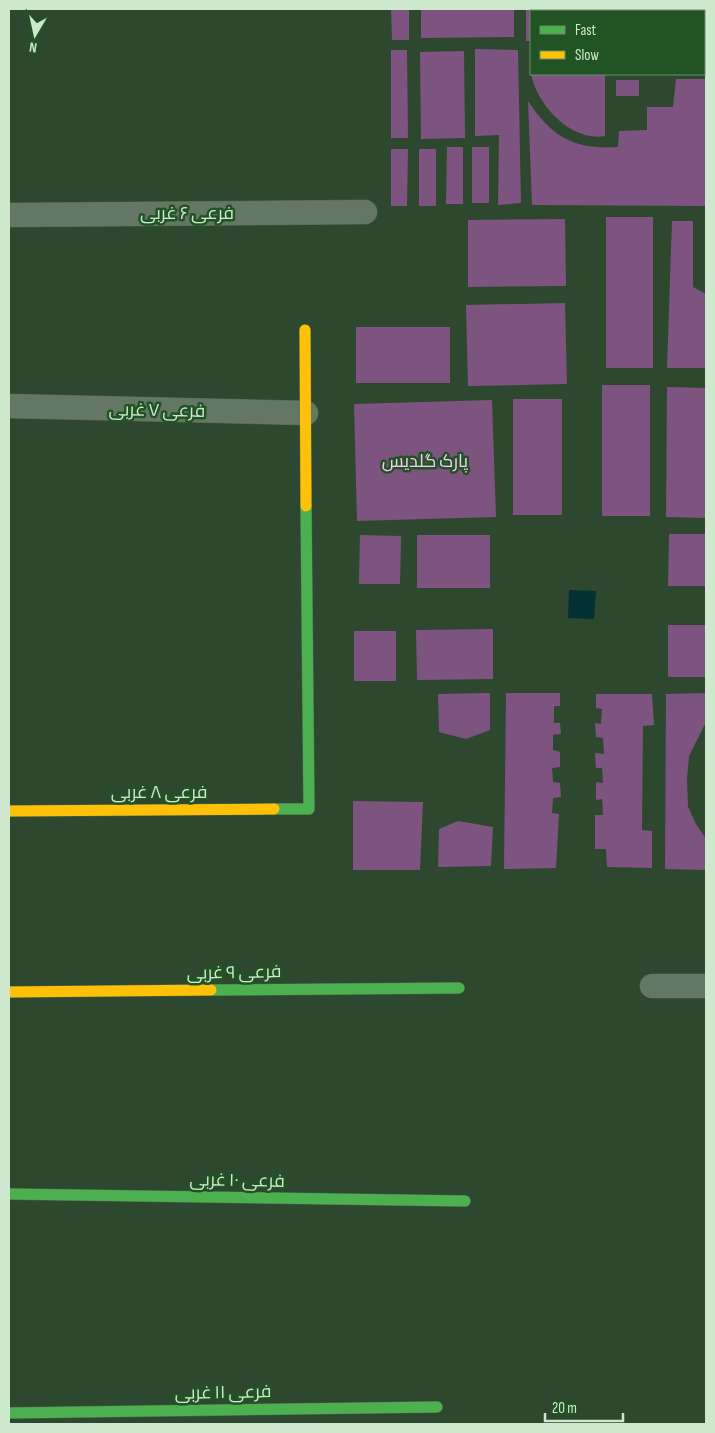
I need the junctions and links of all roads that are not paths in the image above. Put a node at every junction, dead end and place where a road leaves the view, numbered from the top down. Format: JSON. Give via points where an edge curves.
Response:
{"nodes":[{"id":1,"x":365,"y":212,"type":"dead end"},
{"id":2,"x":9,"y":215,"type":"edge"},
{"id":3,"x":305,"y":330,"type":"dead end"},
{"id":4,"x":9,"y":406,"type":"edge"},
{"id":5,"x":306,"y":414,"type":"junction"},
{"id":6,"x":9,"y":810,"type":"edge"},
{"id":7,"x":652,"y":986,"type":"dead end"},
{"id":8,"x":706,"y":986,"type":"edge"},
{"id":9,"x":459,"y":988,"type":"dead end"},
{"id":10,"x":9,"y":992,"type":"edge"},
{"id":11,"x":9,"y":1194,"type":"edge"},
{"id":12,"x":465,"y":1201,"type":"dead end"},
{"id":13,"x":437,"y":1407,"type":"dead end"},
{"id":14,"x":9,"y":1413,"type":"edge"}],
"edges":[{"from":1,"to":2,"type":"street","name":"فرعی ۶ غربی"},
{"from":3,"to":5,"type":"street"},
{"from":4,"to":5,"type":"street","name":"فرعی ۷ غربی"},
{"from":5,"to":6,"type":"street","name":"فرعی ۸ غربی","via":[[309,809]]},
{"from":7,"to":8,"type":"street"},
{"from":9,"to":10,"type":"street","name":"فرعی ۹ غربی"},
{"from":11,"to":12,"type":"street","name":"فرعی ۱۰ غربی"},
{"from":13,"to":14,"type":"street","name":"فرعی ۱۱ غربی"}]}
